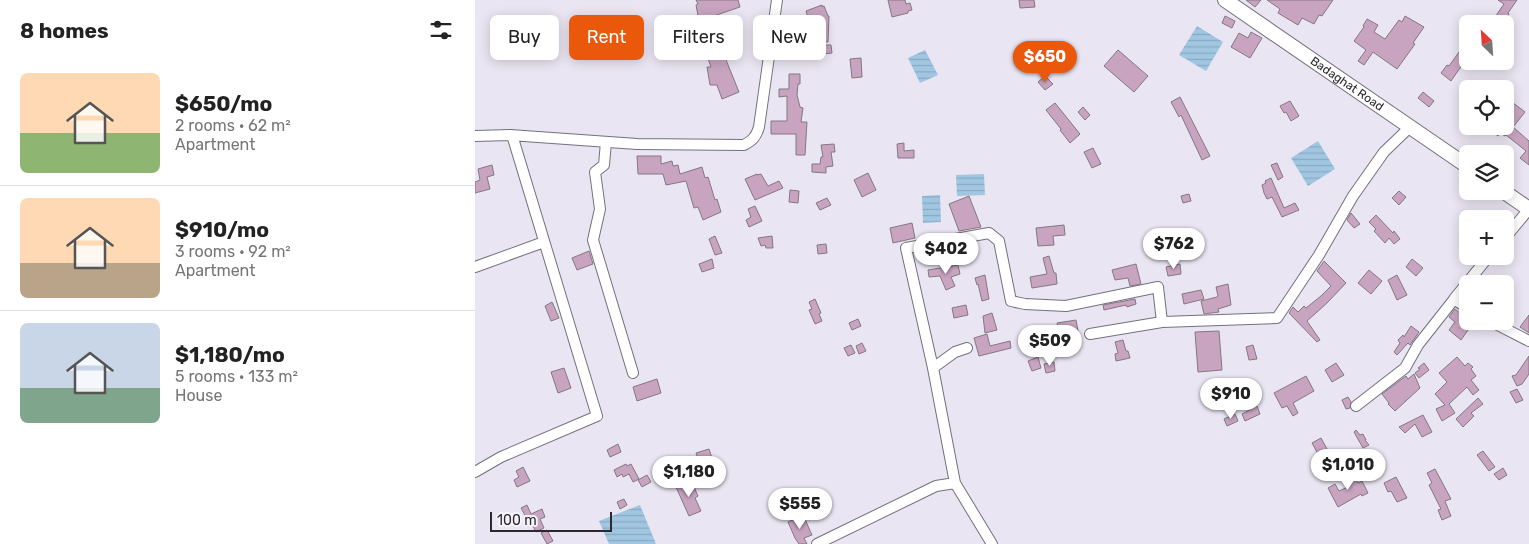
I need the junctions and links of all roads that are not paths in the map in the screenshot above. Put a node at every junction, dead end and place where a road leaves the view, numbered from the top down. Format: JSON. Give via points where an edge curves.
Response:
{"nodes":[{"id":1,"x":777,"y":0,"type":"edge"},
{"id":2,"x":1225,"y":0,"type":"edge"},
{"id":3,"x":1410,"y":127,"type":"junction"},
{"id":4,"x":512,"y":135,"type":"junction"},
{"id":5,"x":475,"y":136,"type":"edge"},
{"id":6,"x":606,"y":142,"type":"junction"},
{"id":7,"x":1459,"y":161,"type":"edge"},
{"id":8,"x":1514,"y":199,"type":"edge"},
{"id":9,"x":1529,"y":209,"type":"edge"},
{"id":10,"x":1514,"y":227,"type":"edge"},
{"id":11,"x":544,"y":242,"type":"junction"},
{"id":12,"x":1482,"y":265,"type":"edge"},
{"id":13,"x":475,"y":267,"type":"edge"},
{"id":14,"x":1455,"y":298,"type":"junction"},
{"id":15,"x":1459,"y":302,"type":"edge"},
{"id":16,"x":1162,"y":322,"type":"junction"},
{"id":17,"x":1508,"y":330,"type":"edge"},
{"id":18,"x":1090,"y":334,"type":"dead end"},
{"id":19,"x":1529,"y":341,"type":"edge"},
{"id":20,"x":967,"y":348,"type":"dead end"},
{"id":21,"x":933,"y":368,"type":"junction"},
{"id":22,"x":633,"y":373,"type":"dead end"},
{"id":23,"x":1356,"y":406,"type":"dead end"},
{"id":24,"x":475,"y":472,"type":"edge"},
{"id":25,"x":955,"y":483,"type":"junction"},
{"id":26,"x":817,"y":544,"type":"edge"},
{"id":27,"x":992,"y":544,"type":"edge"}],
"edges":[{"from":1,"to":6,"type":"street","via":[[759,127],[752,141],[744,144]]},
{"from":2,"to":3,"type":"main road","name":"Badaghat Road"},
{"from":3,"to":7,"type":"main road","name":"Badaghat Road"},
{"from":3,"to":16,"type":"street","via":[[1385,152],[1353,196],[1319,256],[1277,318]]},
{"from":4,"to":5,"type":"street"},
{"from":4,"to":6,"type":"street"},
{"from":4,"to":11,"type":"street"},
{"from":6,"to":22,"type":"street","via":[[604,165],[595,172],[600,209],[593,240]]},
{"from":8,"to":9,"type":"main road"},
{"from":9,"to":10,"type":"street"},
{"from":11,"to":13,"type":"street"},
{"from":11,"to":24,"type":"street","via":[[597,416],[501,457]]},
{"from":12,"to":14,"type":"street"},
{"from":14,"to":15,"type":"street"},
{"from":14,"to":23,"type":"street","via":[[1418,344],[1405,368]]},
{"from":16,"to":18,"type":"street"},
{"from":16,"to":21,"type":"street","via":[[1158,287],[1066,306],[1011,301],[999,241],[989,232],[906,248]]},
{"from":17,"to":19,"type":"street"},
{"from":20,"to":21,"type":"street","via":[[955,352]]},
{"from":21,"to":25,"type":"street"},
{"from":25,"to":26,"type":"street","via":[[936,486]]},
{"from":25,"to":27,"type":"street"}]}
